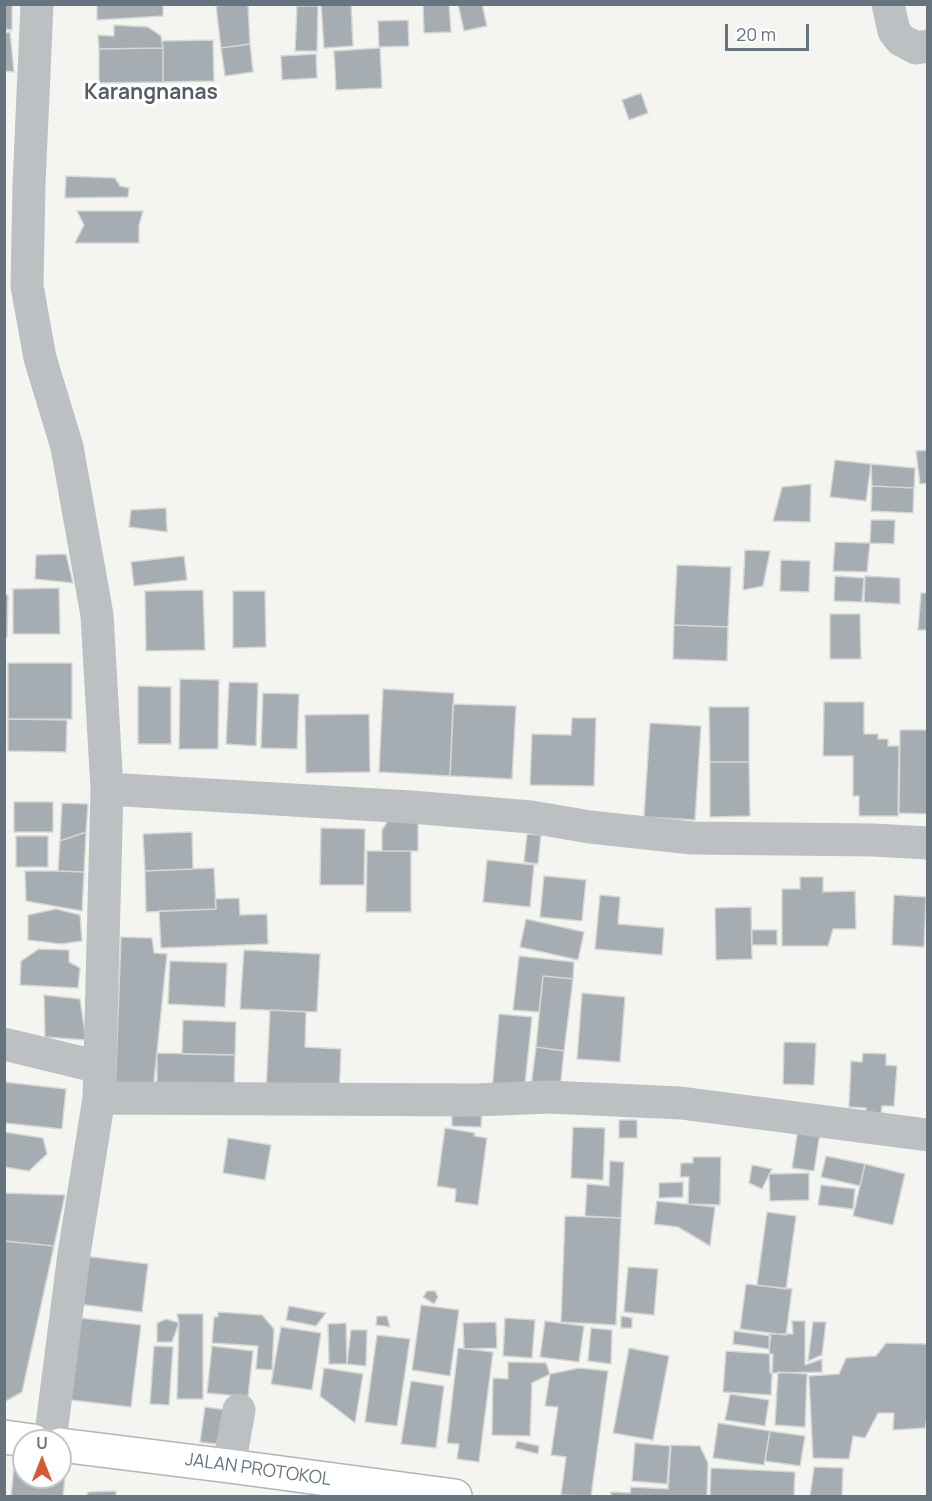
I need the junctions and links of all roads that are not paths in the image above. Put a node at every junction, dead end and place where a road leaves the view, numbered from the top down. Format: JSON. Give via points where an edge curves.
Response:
{"nodes":[{"id":1,"x":37,"y":4,"type":"edge"},
{"id":2,"x":888,"y":4,"type":"edge"},
{"id":3,"x":927,"y":46,"type":"edge"},
{"id":4,"x":16,"y":235,"type":"edge"},
{"id":5,"x":107,"y":789,"type":"junction"},
{"id":6,"x":927,"y":843,"type":"edge"},
{"id":7,"x":4,"y":1044,"type":"edge"},
{"id":8,"x":99,"y":1083,"type":"junction"},
{"id":9,"x":927,"y":1135,"type":"edge"},
{"id":10,"x":239,"y":1410,"type":"dead end"},
{"id":11,"x":52,"y":1429,"type":"edge"},
{"id":12,"x":72,"y":1446,"type":"edge"},
{"id":13,"x":229,"y":1466,"type":"junction"},
{"id":14,"x":455,"y":1497,"type":"edge"}],
"edges":[{"from":1,"to":4,"type":"street"},
{"from":2,"to":3,"type":"street","via":[[894,31],[901,40],[916,48]]},
{"from":4,"to":5,"type":"street","via":[[40,358],[67,447],[97,615]]},
{"from":5,"to":6,"type":"street","via":[[531,817],[692,838]]},
{"from":5,"to":8,"type":"street"},
{"from":7,"to":8,"type":"street"},
{"from":8,"to":9,"type":"street","via":[[475,1100],[560,1097],[681,1103]]},
{"from":8,"to":11,"type":"street"},
{"from":10,"to":13,"type":"street"},
{"from":12,"to":13,"type":"street","name":"JALAN PROTOKOL"},
{"from":13,"to":14,"type":"street","name":"JALAN PROTOKOL"}]}
